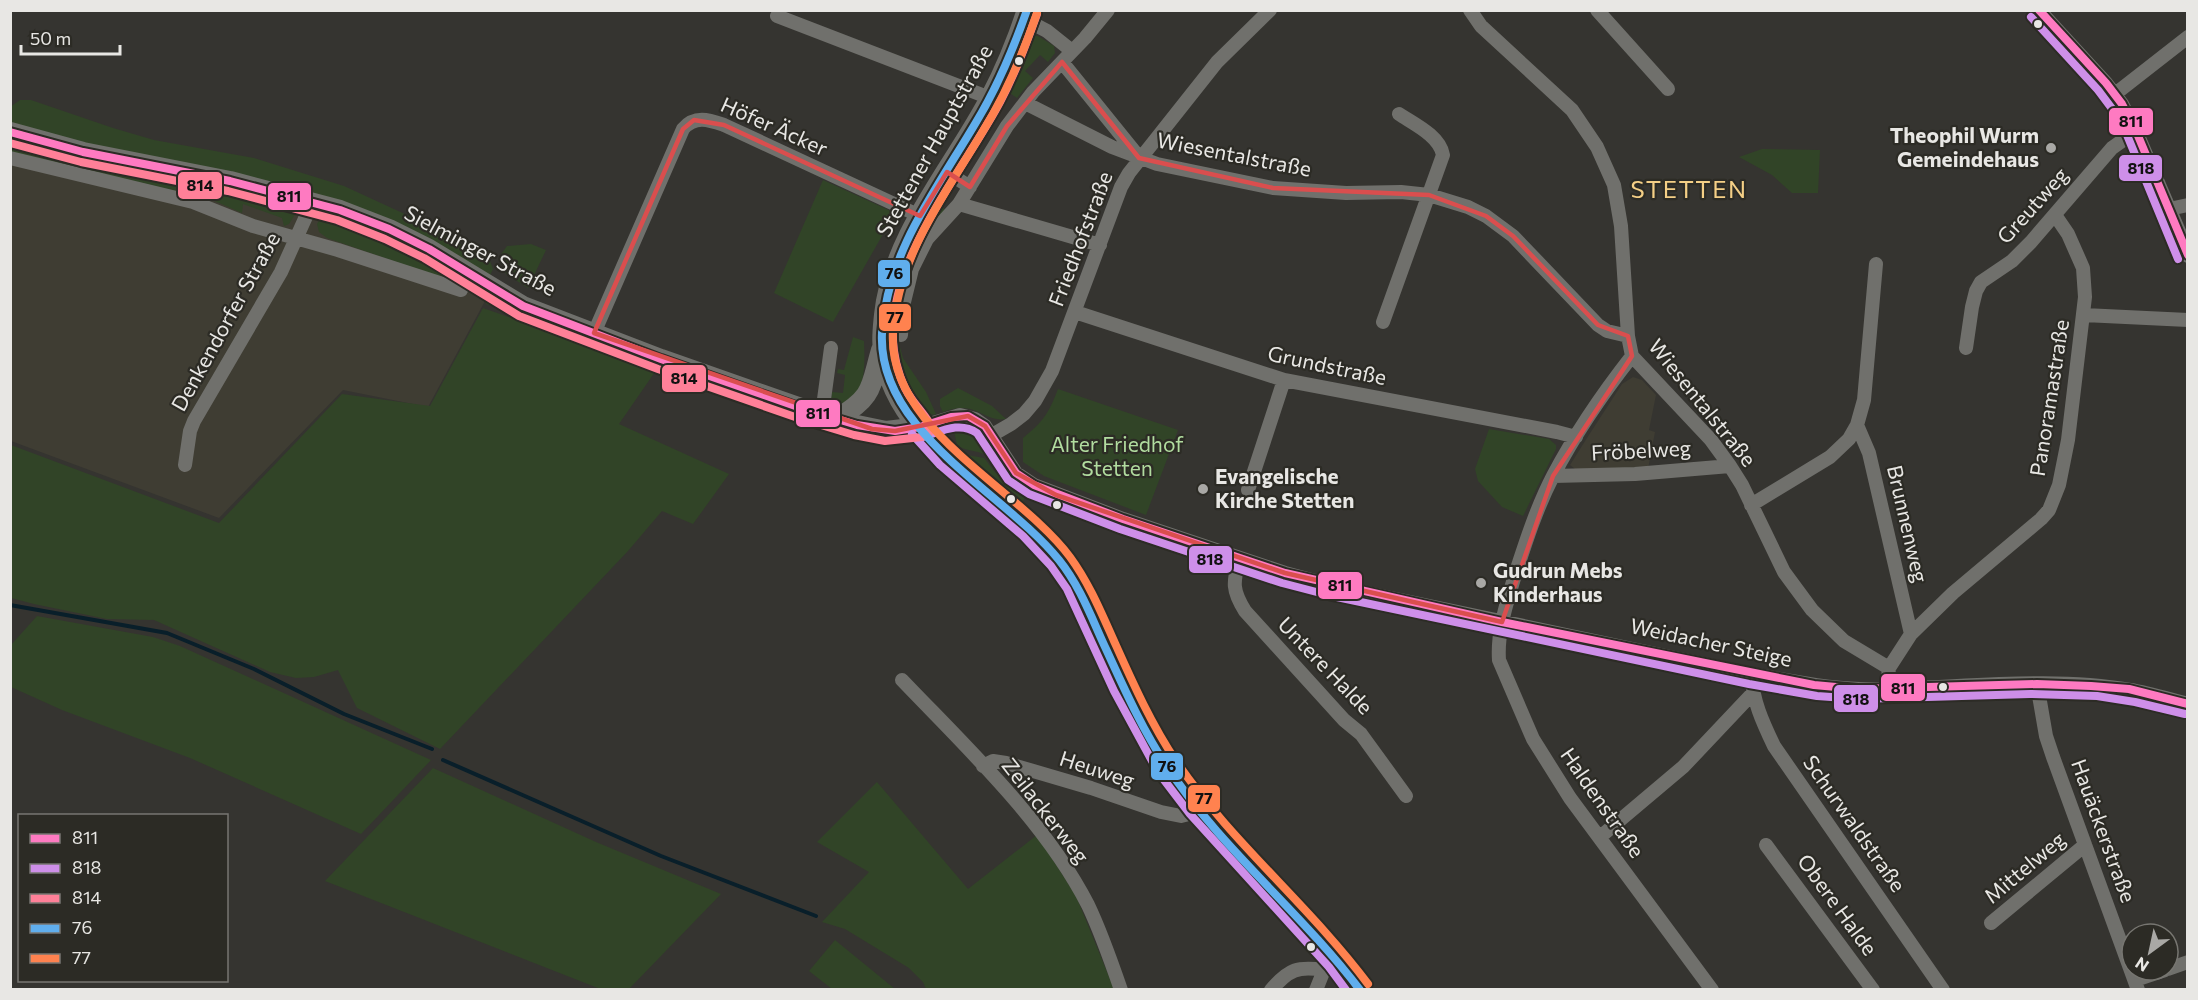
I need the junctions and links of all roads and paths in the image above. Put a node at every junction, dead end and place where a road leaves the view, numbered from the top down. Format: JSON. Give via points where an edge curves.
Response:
{"nodes":[{"id":1,"x":1108,"y":10,"type":"edge"},
{"id":2,"x":1270,"y":10,"type":"edge"},
{"id":3,"x":1470,"y":10,"type":"edge"},
{"id":4,"x":1597,"y":10,"type":"edge"},
{"id":5,"x":2039,"y":10,"type":"edge"},
{"id":6,"x":1026,"y":15,"type":"edge"},
{"id":7,"x":777,"y":16,"type":"dead end"},
{"id":8,"x":2187,"y":37,"type":"edge"},
{"id":9,"x":1072,"y":51,"type":"junction"},
{"id":10,"x":1062,"y":62,"type":"junction"},
{"id":11,"x":1668,"y":89,"type":"dead end"},
{"id":12,"x":2115,"y":94,"type":"junction"},
{"id":13,"x":990,"y":98,"type":"junction"},
{"id":14,"x":1025,"y":102,"type":"junction"},
{"id":15,"x":1399,"y":114,"type":"dead end"},
{"id":16,"x":2136,"y":131,"type":"junction"},
{"id":17,"x":10,"y":132,"type":"edge"},
{"id":18,"x":10,"y":158,"type":"edge"},
{"id":19,"x":1139,"y":158,"type":"junction"},
{"id":20,"x":947,"y":172,"type":"junction"},
{"id":21,"x":970,"y":187,"type":"junction"},
{"id":22,"x":1429,"y":195,"type":"junction"},
{"id":23,"x":314,"y":201,"type":"junction"},
{"id":24,"x":959,"y":204,"type":"junction"},
{"id":25,"x":2187,"y":205,"type":"edge"},
{"id":26,"x":2169,"y":209,"type":"junction"},
{"id":27,"x":2055,"y":215,"type":"junction"},
{"id":28,"x":920,"y":216,"type":"junction"},
{"id":29,"x":297,"y":239,"type":"junction"},
{"id":30,"x":1100,"y":245,"type":"junction"},
{"id":31,"x":2187,"y":256,"type":"edge"},
{"id":32,"x":1876,"y":264,"type":"dead end"},
{"id":33,"x":461,"y":290,"type":"dead end"},
{"id":34,"x":1076,"y":312,"type":"junction"},
{"id":35,"x":2084,"y":315,"type":"junction"},
{"id":36,"x":2187,"y":321,"type":"edge"},
{"id":37,"x":1383,"y":322,"type":"dead end"},
{"id":38,"x":594,"y":333,"type":"junction"},
{"id":39,"x":901,"y":335,"type":"dead end"},
{"id":40,"x":1628,"y":336,"type":"junction"},
{"id":41,"x":831,"y":348,"type":"dead end"},
{"id":42,"x":882,"y":348,"type":"junction"},
{"id":43,"x":1966,"y":348,"type":"dead end"},
{"id":44,"x":1632,"y":356,"type":"junction"},
{"id":45,"x":1284,"y":380,"type":"junction"},
{"id":46,"x":830,"y":416,"type":"junction"},
{"id":47,"x":1857,"y":425,"type":"junction"},
{"id":48,"x":920,"y":428,"type":"junction"},
{"id":49,"x":992,"y":435,"type":"junction"},
{"id":50,"x":1576,"y":437,"type":"junction"},
{"id":51,"x":185,"y":465,"type":"dead end"},
{"id":52,"x":1730,"y":466,"type":"junction"},
{"id":53,"x":1553,"y":476,"type":"junction"},
{"id":54,"x":1248,"y":490,"type":"dead end"},
{"id":55,"x":1751,"y":505,"type":"junction"},
{"id":56,"x":1239,"y":559,"type":"junction"},
{"id":57,"x":1502,"y":622,"type":"junction"},
{"id":58,"x":1911,"y":634,"type":"junction"},
{"id":59,"x":1889,"y":668,"type":"junction"},
{"id":60,"x":1751,"y":674,"type":"junction"},
{"id":61,"x":903,"y":680,"type":"dead end"},
{"id":62,"x":2037,"y":684,"type":"junction"},
{"id":63,"x":1887,"y":688,"type":"junction"},
{"id":64,"x":1752,"y":694,"type":"junction"},
{"id":65,"x":2187,"y":704,"type":"edge"},
{"id":66,"x":983,"y":766,"type":"junction"},
{"id":67,"x":1406,"y":796,"type":"dead end"},
{"id":68,"x":1198,"y":807,"type":"junction"},
{"id":69,"x":1599,"y":837,"type":"junction"},
{"id":70,"x":1766,"y":845,"type":"dead end"},
{"id":71,"x":2085,"y":845,"type":"junction"},
{"id":72,"x":1991,"y":923,"type":"dead end"},
{"id":73,"x":1330,"y":965,"type":"junction"},
{"id":74,"x":2137,"y":985,"type":"edge"},
{"id":75,"x":1121,"y":990,"type":"edge"},
{"id":76,"x":1271,"y":990,"type":"edge"},
{"id":77,"x":1316,"y":990,"type":"edge"},
{"id":78,"x":1360,"y":990,"type":"edge"},
{"id":79,"x":1712,"y":990,"type":"edge"},
{"id":80,"x":1873,"y":990,"type":"edge"},
{"id":81,"x":1943,"y":990,"type":"edge"}],
"edges":[{"from":1,"to":9,"type":"street","name":"Stettener Hauptstraße"},
{"from":2,"to":19,"type":"street","name":"Friedhofstraße","via":[[1217,62]]},
{"from":3,"to":40,"type":"street","via":[[1481,26],[1572,110],[1597,147],[1614,185],[1621,226]]},
{"from":4,"to":11,"type":"street"},
{"from":5,"to":12,"type":"street"},
{"from":6,"to":9,"type":"street"},
{"from":6,"to":13,"type":"street","name":"Stettener Hauptstraße"},
{"from":7,"to":13,"type":"street"},
{"from":8,"to":12,"type":"street"},
{"from":9,"to":10,"type":"street","name":"Stettener Hauptstraße"},
{"from":10,"to":14,"type":"street","name":"Stettener Hauptstraße"},
{"from":10,"to":19,"type":"street","name":"Wiesentalstraße"},
{"from":12,"to":16,"type":"street"},
{"from":13,"to":20,"type":"street","name":"Stettener Hauptstraße"},
{"from":14,"to":19,"type":"street","name":"Wiesentalstraße"},
{"from":14,"to":21,"type":"street","name":"Stettener Hauptstraße"},
{"from":15,"to":22,"type":"street","via":[[1442,147],[1443,155]]},
{"from":16,"to":26,"type":"street"},
{"from":16,"to":27,"type":"street","name":"Greutweg","via":[[2112,148]]},
{"from":17,"to":23,"type":"street","name":"Sielminger Straße","via":[[83,152]]},
{"from":18,"to":29,"type":"street","name":"Sielminger Straße","via":[[193,202]]},
{"from":19,"to":22,"type":"street","name":"Wiesentalstraße","via":[[1303,192]]},
{"from":19,"to":30,"type":"street","name":"Friedhofstraße","via":[[1121,187]]},
{"from":20,"to":21,"type":"street"},
{"from":20,"to":28,"type":"street","name":"Stettener Hauptstraße"},
{"from":21,"to":24,"type":"street","name":"Stettener Hauptstraße"},
{"from":22,"to":37,"type":"street"},
{"from":22,"to":40,"type":"street","name":"Wiesentalstraße","via":[[1468,207],[1501,226],[1598,325]]},
{"from":23,"to":29,"type":"street","name":"Denkendorfer Straße"},
{"from":23,"to":38,"type":"street","name":"Sielminger Straße","via":[[389,229],[450,260],[508,298]]},
{"from":24,"to":30,"type":"street"},
{"from":24,"to":39,"type":"street","name":"Stettener Hauptstraße","via":[[918,254],[903,306]]},
{"from":25,"to":26,"type":"street"},
{"from":26,"to":31,"type":"street"},
{"from":27,"to":35,"type":"street","name":"Panoramastraße","via":[[2083,268]]},
{"from":27,"to":43,"type":"street","name":"Greutweg","via":[[2012,261],[1981,282],[1972,307]]},
{"from":28,"to":38,"type":"street","name":"Höfer Äcker","via":[[724,125],[694,120],[683,129]]},
{"from":28,"to":42,"type":"street","name":"Stettener Hauptstraße","via":[[889,285]]},
{"from":29,"to":33,"type":"street","name":"Sielminger Straße"},
{"from":29,"to":51,"type":"street","name":"Denkendorfer Straße","via":[[200,408],[190,431]]},
{"from":30,"to":34,"type":"street","name":"Friedhofstraße"},
{"from":32,"to":47,"type":"street","via":[[1864,400]]},
{"from":34,"to":45,"type":"street","name":"Grundstraße"},
{"from":34,"to":49,"type":"street","name":"Friedhofstraße","via":[[1035,401],[1011,424]]},
{"from":35,"to":36,"type":"street"},
{"from":35,"to":58,"type":"street","name":"Panoramastraße","via":[[2068,440],[2059,485],[2049,510]]},
{"from":38,"to":46,"type":"street","name":"Sielminger Straße"},
{"from":40,"to":44,"type":"street","name":"Wiesentalstraße"},
{"from":41,"to":46,"type":"street"},
{"from":42,"to":46,"type":"street","via":[[869,393],[857,406]]},
{"from":42,"to":48,"type":"street","name":"Stettener Hauptstraße","via":[[894,391]]},
{"from":44,"to":50,"type":"street","name":"Haldenstraße"},
{"from":44,"to":52,"type":"street","name":"Wiesentalstraße"},
{"from":45,"to":50,"type":"street","name":"Grundstraße"},
{"from":45,"to":54,"type":"street"},
{"from":46,"to":48,"type":"street","name":"Sielminger Straße","via":[[886,431]]},
{"from":47,"to":55,"type":"street","via":[[1830,457]]},
{"from":47,"to":58,"type":"street","name":"Brunnenweg","via":[[1869,453]]},
{"from":48,"to":49,"type":"street","name":"Weidacher Steige","via":[[951,417],[968,416]]},
{"from":48,"to":68,"type":"street","name":"Stettener Hauptstraße","via":[[1059,559],[1079,591],[1142,723],[1167,766]]},
{"from":49,"to":56,"type":"street","name":"Weidacher Steige","via":[[1016,473],[1034,485]]},
{"from":50,"to":53,"type":"street","name":"Haldenstraße"},
{"from":52,"to":53,"type":"street","name":"Fröbelweg"},
{"from":52,"to":55,"type":"street","name":"Wiesentalstraße"},
{"from":53,"to":57,"type":"street","name":"Haldenstraße","via":[[1522,554]]},
{"from":55,"to":59,"type":"street","name":"Wiesentalstraße","via":[[1784,572],[1812,610],[1844,640]]},
{"from":56,"to":57,"type":"street","name":"Weidacher Steige","via":[[1334,586]]},
{"from":56,"to":67,"type":"street","name":"Untere Halde","via":[[1234,584],[1245,611],[1344,720],[1362,734]]},
{"from":57,"to":60,"type":"street","name":"Weidacher Steige"},
{"from":57,"to":69,"type":"street","name":"Haldenstraße","via":[[1499,660],[1528,728],[1570,798]]},
{"from":58,"to":59,"type":"street","name":"Panoramastraße"},
{"from":59,"to":63,"type":"street"},
{"from":60,"to":63,"type":"street","name":"Weidacher Steige","via":[[1814,685]]},
{"from":60,"to":64,"type":"street","name":"Schurwaldstraße"},
{"from":61,"to":66,"type":"street","name":"Zeilackerweg"},
{"from":62,"to":63,"type":"street","name":"Weidacher Steige"},
{"from":62,"to":65,"type":"street","name":"Weidacher Steige","via":[[2129,689]]},
{"from":62,"to":71,"type":"street","name":"Hauäckerstraße","via":[[2046,736]]},
{"from":64,"to":69,"type":"street","via":[[1683,766]]},
{"from":64,"to":81,"type":"street","name":"Schurwaldstraße","via":[[1774,746]]},
{"from":66,"to":68,"type":"street","name":"Heuweg","via":[[993,761],[1006,763],[1172,815],[1189,814]]},
{"from":66,"to":75,"type":"street","name":"Zeilackerweg","via":[[1029,818],[1075,882]]},
{"from":68,"to":73,"type":"street","name":"Stettener Hauptstraße"},
{"from":69,"to":79,"type":"street","name":"Haldenstraße"},
{"from":70,"to":80,"type":"street","name":"Obere Halde"},
{"from":71,"to":72,"type":"street","name":"Mittelweg"},
{"from":71,"to":74,"type":"street","name":"Hauäckerstraße"},
{"from":73,"to":76,"type":"street","via":[[1303,967]]},
{"from":73,"to":77,"type":"street"},
{"from":73,"to":78,"type":"street","name":"Stettener Hauptstraße"}]}
